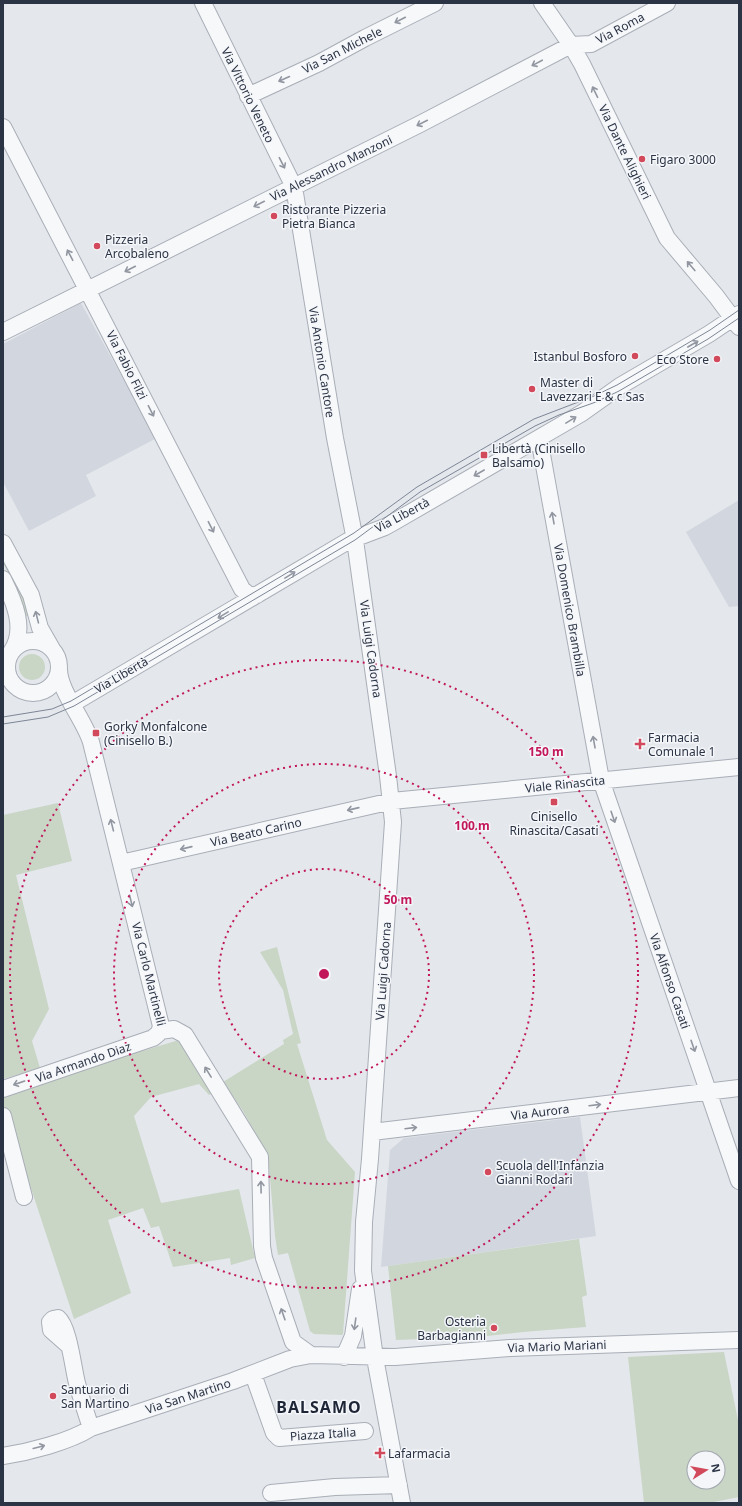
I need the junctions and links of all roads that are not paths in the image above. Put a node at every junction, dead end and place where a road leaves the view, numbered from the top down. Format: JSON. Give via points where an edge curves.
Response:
{"nodes":[{"id":1,"x":202,"y":3,"type":"edge"},
{"id":2,"x":435,"y":3,"type":"edge"},
{"id":3,"x":542,"y":3,"type":"edge"},
{"id":4,"x":667,"y":3,"type":"edge"},
{"id":5,"x":571,"y":45,"type":"junction"},
{"id":6,"x":248,"y":96,"type":"junction"},
{"id":7,"x":3,"y":127,"type":"edge"},
{"id":8,"x":294,"y":187,"type":"junction"},
{"id":9,"x":88,"y":290,"type":"junction"},
{"id":10,"x":737,"y":320,"type":"edge"},
{"id":11,"x":3,"y":332,"type":"edge"},
{"id":12,"x":537,"y":440,"type":"junction"},
{"id":13,"x":355,"y":537,"type":"junction"},
{"id":14,"x":3,"y":543,"type":"edge"},
{"id":15,"x":3,"y":579,"type":"edge"},
{"id":16,"x":256,"y":595,"type":"junction"},
{"id":17,"x":54,"y":652,"type":"junction"},
{"id":18,"x":8,"y":657,"type":"edge"},
{"id":19,"x":59,"y":669,"type":"junction"},
{"id":20,"x":10,"y":687,"type":"edge"},
{"id":21,"x":72,"y":704,"type":"junction"},
{"id":22,"x":739,"y":767,"type":"edge"},
{"id":23,"x":601,"y":780,"type":"junction"},
{"id":24,"x":392,"y":801,"type":"junction"},
{"id":25,"x":121,"y":863,"type":"junction"},
{"id":26,"x":160,"y":1031,"type":"junction"},
{"id":27,"x":739,"y":1088,"type":"edge"},
{"id":28,"x":3,"y":1089,"type":"edge"},
{"id":29,"x":709,"y":1091,"type":"junction"},
{"id":30,"x":3,"y":1116,"type":"edge"},
{"id":31,"x":372,"y":1132,"type":"junction"},
{"id":32,"x":739,"y":1181,"type":"edge"},
{"id":33,"x":24,"y":1197,"type":"dead end"},
{"id":34,"x":363,"y":1271,"type":"junction"},
{"id":35,"x":739,"y":1340,"type":"edge"},
{"id":36,"x":293,"y":1342,"type":"junction"},
{"id":37,"x":68,"y":1345,"type":"dead end"},
{"id":38,"x":311,"y":1355,"type":"junction"},
{"id":39,"x":344,"y":1357,"type":"junction"},
{"id":40,"x":375,"y":1358,"type":"junction"},
{"id":41,"x":290,"y":1359,"type":"junction"},
{"id":42,"x":253,"y":1374,"type":"junction"},
{"id":43,"x":91,"y":1428,"type":"junction"},
{"id":44,"x":365,"y":1431,"type":"dead end"},
{"id":45,"x":3,"y":1456,"type":"edge"},
{"id":46,"x":399,"y":1486,"type":"junction"},
{"id":47,"x":271,"y":1493,"type":"dead end"},
{"id":48,"x":402,"y":1503,"type":"edge"}],
"edges":[{"from":1,"to":6,"type":"street","name":"Via Vittorio Veneto"},
{"from":2,"to":6,"type":"street","name":"Via San Michele","one_way":true,"via":[[319,63]]},
{"from":3,"to":5,"type":"street","name":"Via Dante Alighieri"},
{"from":4,"to":5,"type":"street","name":"Via Roma","via":[[591,44]]},
{"from":5,"to":8,"type":"street","name":"Via Alessandro Manzoni","one_way":true},
{"from":10,"to":5,"type":"street","name":"Via Dante Alighieri","one_way":true,"via":[[667,238]]},
{"from":6,"to":8,"type":"street","name":"Via Vittorio Veneto","one_way":true},
{"from":9,"to":7,"type":"street","name":"Via Fabio Filzi","one_way":true},
{"from":8,"to":9,"type":"street","name":"Via Alessandro Manzoni","one_way":true},
{"from":8,"to":13,"type":"street","name":"Via Antonio Cantore","via":[[335,438]]},
{"from":9,"to":11,"type":"street","name":"Via Alessandro Manzoni"},
{"from":9,"to":16,"type":"street","name":"Via Fabio Filzi","one_way":true,"via":[[242,589],[249,596]]},
{"from":12,"to":10,"type":"street","name":"Via Libertà","one_way":true,"via":[[620,386]]},
{"from":12,"to":13,"type":"street","name":"Via Libertà","one_way":true,"via":[[385,527]]},
{"from":23,"to":12,"type":"street","name":"Via Domenico Brambilla","one_way":true,"via":[[541,449]]},
{"from":16,"to":13,"type":"street","name":"Via Libertà","one_way":true},
{"from":13,"to":24,"type":"street","name":"Via Luigi Cadorna"},
{"from":17,"to":14,"type":"street","one_way":true,"via":[[42,633],[31,595]]},
{"from":15,"to":18,"type":"street","via":[[18,620],[18,640]]},
{"from":16,"to":21,"type":"street","name":"Via Libertà","one_way":true},
{"from":17,"to":18,"type":"street","via":[[45,644],[33,641],[21,644]]},
{"from":17,"to":19,"type":"street"},
{"from":18,"to":20,"type":"street"},
{"from":19,"to":20,"type":"street","via":[[55,681],[44,691],[30,694]]},
{"from":19,"to":21,"type":"street","name":"Via Carlo Martinelli","via":[[62,686]]},
{"from":25,"to":21,"type":"street","name":"Via Carlo Martinelli","one_way":true,"via":[[90,736]]},
{"from":22,"to":23,"type":"street","name":"Viale Rinascita"},
{"from":23,"to":24,"type":"street","name":"Viale Rinascita"},
{"from":23,"to":29,"type":"street","name":"Via Alfonso Casati","one_way":true},
{"from":24,"to":25,"type":"street","name":"Via Beato Carino","one_way":true},
{"from":24,"to":31,"type":"street","name":"Via Luigi Cadorna","via":[[393,822]]},
{"from":25,"to":26,"type":"street","name":"Via Carlo Martinelli","one_way":true,"via":[[160,1019]]},
{"from":26,"to":28,"type":"street","name":"Via Armando Diaz","one_way":true,"via":[[150,1039]]},
{"from":36,"to":26,"type":"street","name":"Via Carlo Martinelli","one_way":true,"via":[[263,1252],[260,1157],[185,1035],[174,1030]]},
{"from":27,"to":29,"type":"street","name":"Via Aurora"},
{"from":31,"to":29,"type":"street","name":"Via Aurora","one_way":true},
{"from":29,"to":32,"type":"street","name":"Via Alfonso Casati"},
{"from":30,"to":33,"type":"street"},
{"from":31,"to":34,"type":"street","name":"Via Luigi Cadorna","via":[[364,1222]]},
{"from":34,"to":39,"type":"street","one_way":true,"via":[[353,1336]]},
{"from":34,"to":40,"type":"street","name":"Via Luigi Cadorna"},
{"from":35,"to":40,"type":"street","name":"Via Mario Mariani","via":[[510,1348]]},
{"from":36,"to":38,"type":"street"},
{"from":36,"to":41,"type":"street","name":"Via Carlo Martinelli"},
{"from":37,"to":43,"type":"street","via":[[77,1385]]},
{"from":38,"to":39,"type":"street"},
{"from":38,"to":41,"type":"street","name":"Via San Martino"},
{"from":39,"to":40,"type":"street"},
{"from":40,"to":46,"type":"street","name":"Via Luigi Cadorna"},
{"from":41,"to":42,"type":"street","name":"Via San Martino"},
{"from":42,"to":43,"type":"street","name":"Via San Martino"},
{"from":42,"to":44,"type":"street","name":"Piazza Italia","via":[[274,1433],[279,1438]]},
{"from":45,"to":43,"type":"street","name":"Via San Martino","one_way":true,"via":[[65,1440]]},
{"from":46,"to":47,"type":"street","via":[[335,1487]]},
{"from":46,"to":48,"type":"street","name":"Via Luigi Cadorna"}]}
